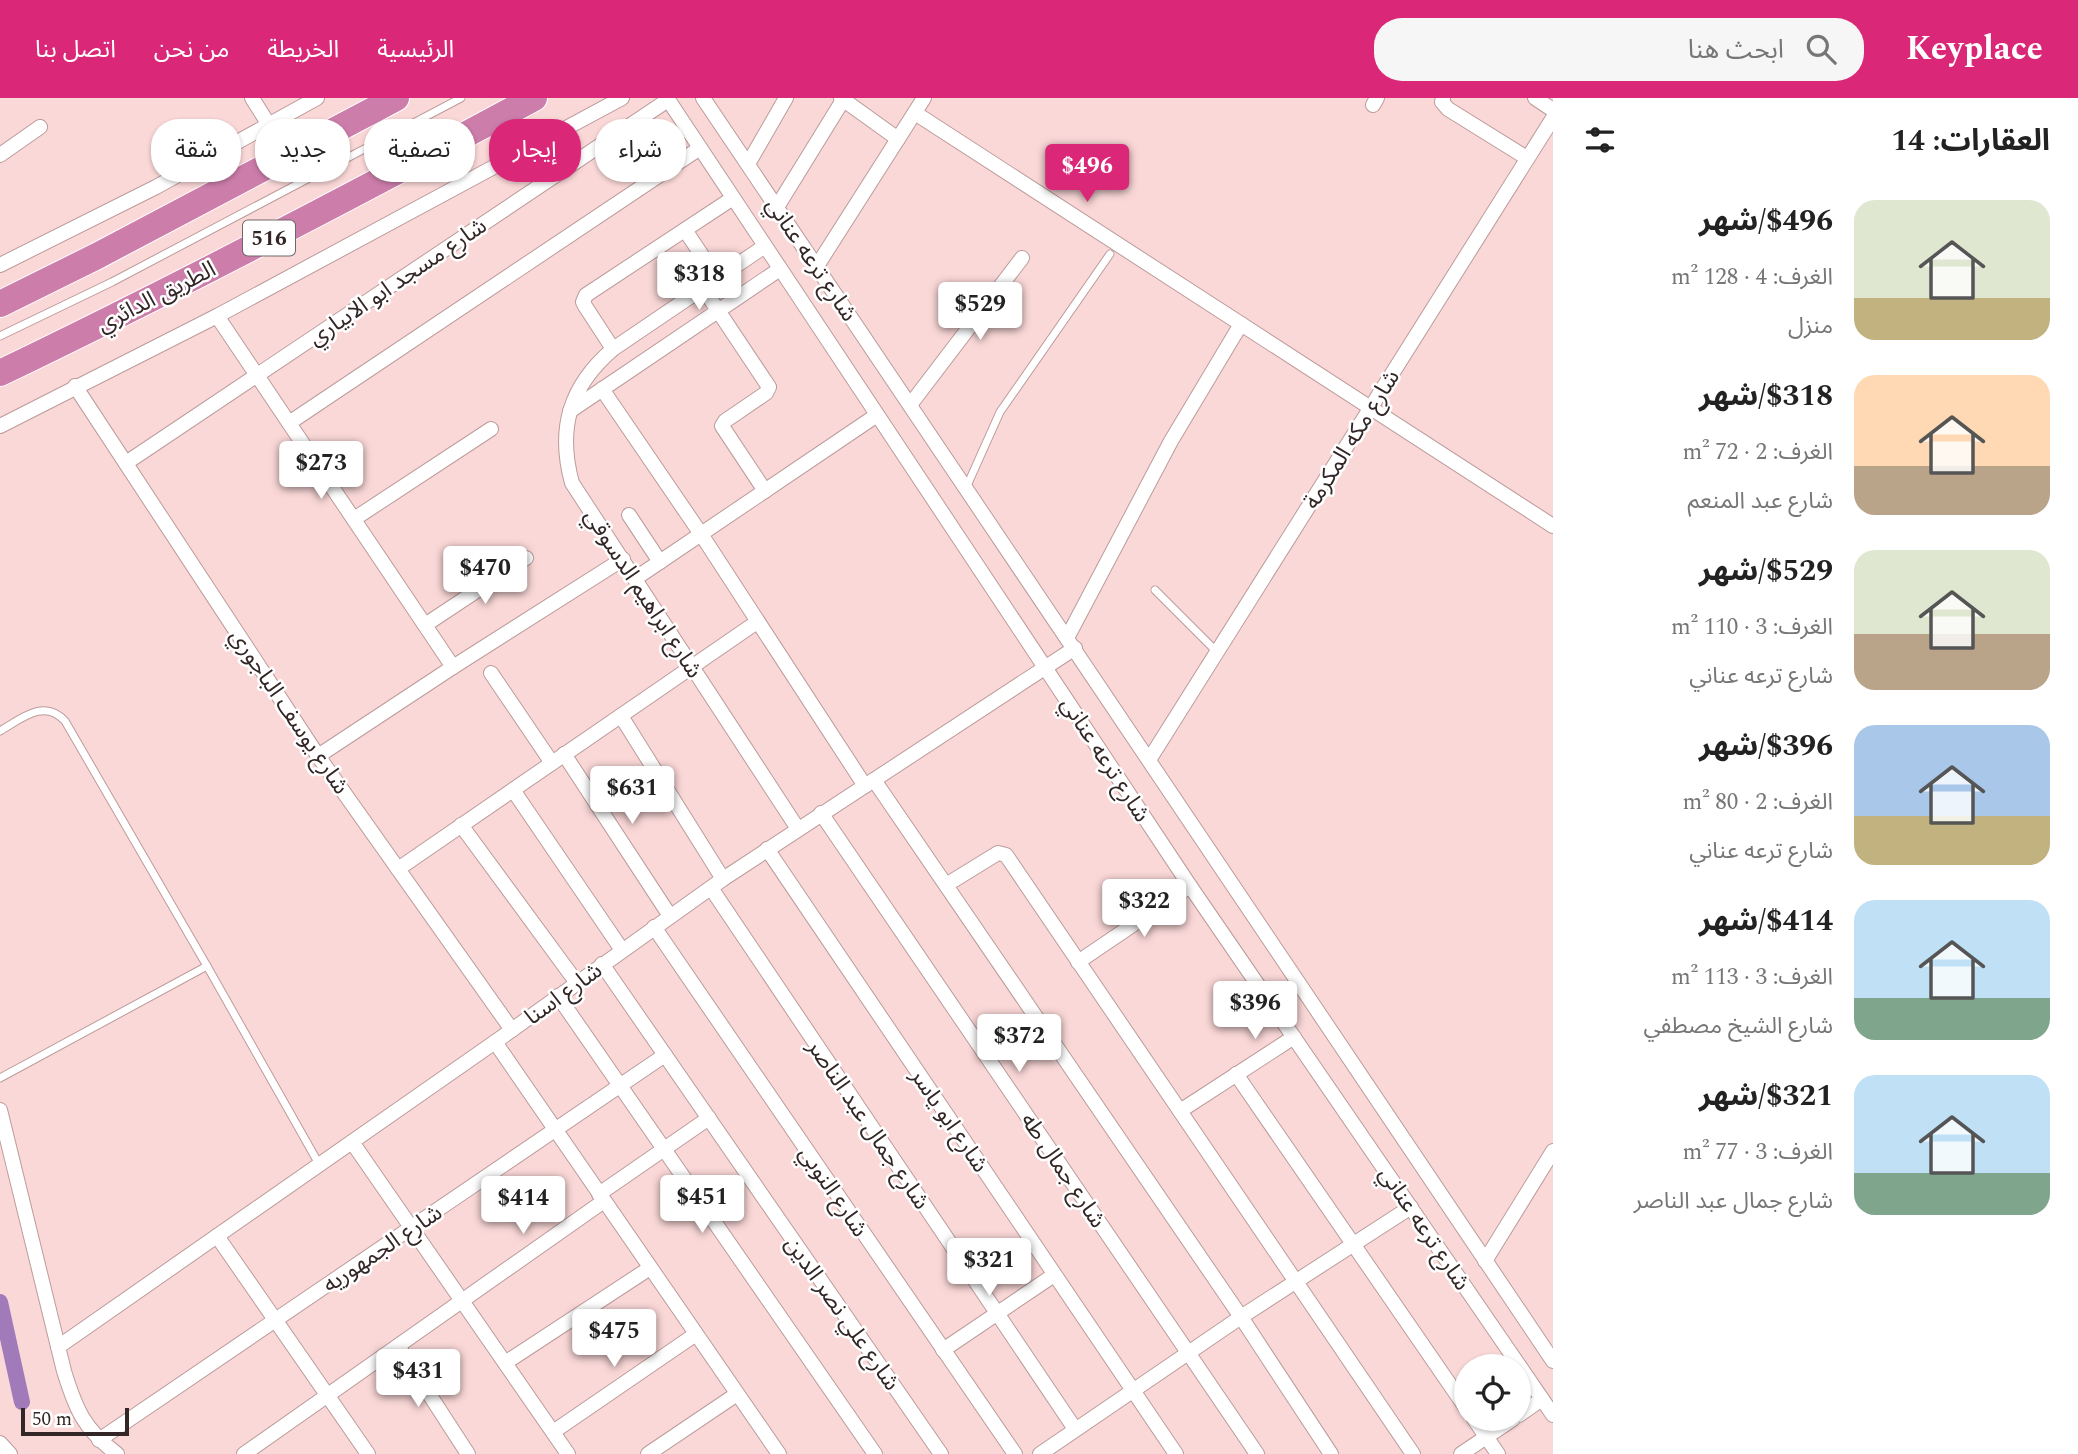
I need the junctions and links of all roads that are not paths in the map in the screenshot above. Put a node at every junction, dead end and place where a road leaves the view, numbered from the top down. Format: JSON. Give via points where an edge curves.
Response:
{"nodes":[{"id":1,"x":252,"y":98,"type":"edge"},
{"id":2,"x":317,"y":98,"type":"edge"},
{"id":3,"x":396,"y":98,"type":"edge"},
{"id":4,"x":461,"y":98,"type":"edge"},
{"id":5,"x":534,"y":98,"type":"edge"},
{"id":6,"x":622,"y":98,"type":"edge"},
{"id":7,"x":703,"y":98,"type":"edge"},
{"id":8,"x":786,"y":98,"type":"edge"},
{"id":9,"x":924,"y":98,"type":"edge"},
{"id":10,"x":1443,"y":98,"type":"edge"},
{"id":11,"x":1535,"y":98,"type":"edge"},
{"id":12,"x":667,"y":99,"type":"edge"},
{"id":13,"x":842,"y":99,"type":"edge"},
{"id":14,"x":1553,"y":110,"type":"edge"},
{"id":15,"x":915,"y":113,"type":"junction"},
{"id":16,"x":1553,"y":118,"type":"edge"},
{"id":17,"x":266,"y":119,"type":"edge"},
{"id":18,"x":280,"y":119,"type":"edge"},
{"id":19,"x":40,"y":127,"type":"dead end"},
{"id":20,"x":255,"y":133,"type":"edge"},
{"id":21,"x":898,"y":139,"type":"junction"},
{"id":22,"x":699,"y":148,"type":"junction"},
{"id":23,"x":0,"y":155,"type":"edge"},
{"id":24,"x":1527,"y":158,"type":"junction"},
{"id":25,"x":748,"y":164,"type":"junction"},
{"id":26,"x":733,"y":198,"type":"junction"},
{"id":27,"x":777,"y":207,"type":"junction"},
{"id":28,"x":685,"y":230,"type":"junction"},
{"id":29,"x":765,"y":246,"type":"junction"},
{"id":30,"x":1110,"y":254,"type":"dead end"},
{"id":31,"x":1022,"y":258,"type":"dead end"},
{"id":32,"x":0,"y":265,"type":"edge"},
{"id":33,"x":817,"y":266,"type":"junction"},
{"id":34,"x":780,"y":269,"type":"junction"},
{"id":35,"x":717,"y":278,"type":"junction"},
{"id":36,"x":703,"y":288,"type":"junction"},
{"id":37,"x":0,"y":304,"type":"edge"},
{"id":38,"x":719,"y":311,"type":"junction"},
{"id":39,"x":663,"y":315,"type":"junction"},
{"id":40,"x":217,"y":316,"type":"junction"},
{"id":41,"x":1241,"y":324,"type":"junction"},
{"id":42,"x":0,"y":337,"type":"edge"},
{"id":43,"x":678,"y":338,"type":"junction"},
{"id":44,"x":613,"y":349,"type":"junction"},
{"id":45,"x":0,"y":373,"type":"edge"},
{"id":46,"x":257,"y":376,"type":"junction"},
{"id":47,"x":75,"y":386,"type":"junction"},
{"id":48,"x":602,"y":389,"type":"junction"},
{"id":49,"x":910,"y":405,"type":"junction"},
{"id":50,"x":1370,"y":409,"type":"junction"},
{"id":51,"x":570,"y":411,"type":"junction"},
{"id":52,"x":877,"y":415,"type":"junction"},
{"id":53,"x":289,"y":423,"type":"junction"},
{"id":54,"x":0,"y":426,"type":"edge"},
{"id":55,"x":491,"y":429,"type":"dead end"},
{"id":56,"x":127,"y":463,"type":"junction"},
{"id":57,"x":966,"y":488,"type":"junction"},
{"id":58,"x":765,"y":491,"type":"junction"},
{"id":59,"x":629,"y":515,"type":"dead end"},
{"id":60,"x":354,"y":519,"type":"junction"},
{"id":61,"x":1553,"y":526,"type":"edge"},
{"id":62,"x":701,"y":534,"type":"junction"},
{"id":63,"x":526,"y":558,"type":"dead end"},
{"id":64,"x":623,"y":559,"type":"junction"},
{"id":65,"x":660,"y":562,"type":"junction"},
{"id":66,"x":636,"y":578,"type":"junction"},
{"id":67,"x":1155,"y":590,"type":"dead end"},
{"id":68,"x":757,"y":622,"type":"junction"},
{"id":69,"x":425,"y":625,"type":"junction"},
{"id":70,"x":1071,"y":643,"type":"junction"},
{"id":71,"x":1217,"y":652,"type":"junction"},
{"id":72,"x":693,"y":666,"type":"junction"},
{"id":73,"x":453,"y":667,"type":"junction"},
{"id":74,"x":1046,"y":667,"type":"junction"},
{"id":75,"x":491,"y":673,"type":"dead end"},
{"id":76,"x":621,"y":716,"type":"junction"},
{"id":77,"x":0,"y":731,"type":"edge"},
{"id":78,"x":318,"y":756,"type":"junction"},
{"id":79,"x":558,"y":758,"type":"junction"},
{"id":80,"x":1149,"y":760,"type":"junction"},
{"id":81,"x":869,"y":783,"type":"junction"},
{"id":82,"x":513,"y":790,"type":"junction"},
{"id":83,"x":821,"y":813,"type":"junction"},
{"id":84,"x":461,"y":825,"type":"junction"},
{"id":85,"x":798,"y":829,"type":"junction"},
{"id":86,"x":767,"y":849,"type":"junction"},
{"id":87,"x":398,"y":869,"type":"junction"},
{"id":88,"x":723,"y":879,"type":"junction"},
{"id":89,"x":946,"y":885,"type":"junction"},
{"id":90,"x":1191,"y":886,"type":"junction"},
{"id":91,"x":710,"y":888,"type":"junction"},
{"id":92,"x":670,"y":916,"type":"junction"},
{"id":93,"x":653,"y":927,"type":"junction"},
{"id":94,"x":622,"y":950,"type":"junction"},
{"id":95,"x":1079,"y":962,"type":"junction"},
{"id":96,"x":602,"y":964,"type":"junction"},
{"id":97,"x":207,"y":966,"type":"junction"},
{"id":98,"x":576,"y":983,"type":"junction"},
{"id":99,"x":558,"y":996,"type":"junction"},
{"id":100,"x":512,"y":1030,"type":"junction"},
{"id":101,"x":1294,"y":1037,"type":"junction"},
{"id":102,"x":495,"y":1042,"type":"junction"},
{"id":103,"x":665,"y":1055,"type":"junction"},
{"id":104,"x":1236,"y":1074,"type":"junction"},
{"id":105,"x":0,"y":1078,"type":"edge"},
{"id":106,"x":620,"y":1086,"type":"junction"},
{"id":107,"x":0,"y":1110,"type":"edge"},
{"id":108,"x":1180,"y":1111,"type":"junction"},
{"id":109,"x":709,"y":1118,"type":"junction"},
{"id":110,"x":555,"y":1130,"type":"junction"},
{"id":111,"x":352,"y":1142,"type":"junction"},
{"id":112,"x":664,"y":1149,"type":"junction"},
{"id":113,"x":1553,"y":1151,"type":"edge"},
{"id":114,"x":320,"y":1165,"type":"junction"},
{"id":115,"x":602,"y":1197,"type":"junction"},
{"id":116,"x":1411,"y":1207,"type":"junction"},
{"id":117,"x":412,"y":1228,"type":"junction"},
{"id":118,"x":217,"y":1236,"type":"junction"},
{"id":119,"x":1352,"y":1245,"type":"junction"},
{"id":120,"x":1485,"y":1261,"type":"junction"},
{"id":121,"x":650,"y":1268,"type":"junction"},
{"id":122,"x":1054,"y":1275,"type":"junction"},
{"id":123,"x":1296,"y":1280,"type":"junction"},
{"id":124,"x":462,"y":1300,"type":"junction"},
{"id":125,"x":997,"y":1313,"type":"junction"},
{"id":126,"x":1241,"y":1317,"type":"junction"},
{"id":127,"x":275,"y":1320,"type":"junction"},
{"id":128,"x":696,"y":1334,"type":"junction"},
{"id":129,"x":398,"y":1346,"type":"junction"},
{"id":130,"x":58,"y":1347,"type":"junction"},
{"id":131,"x":943,"y":1349,"type":"junction"},
{"id":132,"x":1188,"y":1353,"type":"junction"},
{"id":133,"x":1553,"y":1361,"type":"edge"},
{"id":134,"x":505,"y":1363,"type":"junction"},
{"id":135,"x":1132,"y":1391,"type":"junction"},
{"id":136,"x":1454,"y":1391,"type":"edge"},
{"id":137,"x":737,"y":1394,"type":"junction"},
{"id":138,"x":328,"y":1395,"type":"junction"},
{"id":139,"x":1542,"y":1399,"type":"junction"},
{"id":140,"x":1531,"y":1407,"type":"edge"},
{"id":141,"x":1553,"y":1415,"type":"edge"},
{"id":142,"x":1075,"y":1429,"type":"junction"},
{"id":143,"x":1483,"y":1431,"type":"edge"},
{"id":144,"x":1496,"y":1431,"type":"edge"},
{"id":145,"x":553,"y":1432,"type":"junction"},
{"id":146,"x":1487,"y":1437,"type":"junction"},
{"id":147,"x":99,"y":1440,"type":"junction"},
{"id":148,"x":0,"y":1443,"type":"edge"},
{"id":149,"x":669,"y":1448,"type":"edge"},
{"id":150,"x":10,"y":1454,"type":"edge"},
{"id":151,"x":117,"y":1454,"type":"edge"},
{"id":152,"x":244,"y":1454,"type":"edge"},
{"id":153,"x":368,"y":1454,"type":"edge"},
{"id":154,"x":468,"y":1454,"type":"edge"},
{"id":155,"x":568,"y":1454,"type":"edge"},
{"id":156,"x":648,"y":1454,"type":"edge"},
{"id":157,"x":779,"y":1454,"type":"edge"},
{"id":158,"x":875,"y":1454,"type":"edge"},
{"id":159,"x":941,"y":1454,"type":"edge"},
{"id":160,"x":1015,"y":1454,"type":"edge"},
{"id":161,"x":1040,"y":1454,"type":"edge"},
{"id":162,"x":1176,"y":1454,"type":"edge"},
{"id":163,"x":1257,"y":1454,"type":"edge"},
{"id":164,"x":1331,"y":1454,"type":"edge"},
{"id":165,"x":1413,"y":1454,"type":"edge"},
{"id":166,"x":1461,"y":1454,"type":"edge"},
{"id":167,"x":1499,"y":1454,"type":"edge"}],
"edges":[{"from":1,"to":17,"type":"street"},
{"from":2,"to":18,"type":"street"},
{"from":3,"to":37,"type":"highway"},
{"from":4,"to":42,"type":"lane"},
{"from":5,"to":45,"type":"highway","name":"الطريق الدائري","number":"516","via":[[139,306]]},
{"from":6,"to":40,"type":"street"},
{"from":7,"to":25,"type":"street","name":"شارع ترعه عناني"},
{"from":8,"to":25,"type":"street"},
{"from":9,"to":15,"type":"street"},
{"from":10,"to":24,"type":"street","via":[[1448,109]]},
{"from":11,"to":14,"type":"street"},
{"from":12,"to":22,"type":"street","name":"شارع ترعه عناني"},
{"from":12,"to":46,"type":"street","name":"شارع مسجد ابو الابياري"},
{"from":13,"to":21,"type":"street"},
{"from":13,"to":27,"type":"street"},
{"from":15,"to":21,"type":"street"},
{"from":15,"to":41,"type":"street"},
{"from":16,"to":24,"type":"street","name":"شارع مكه المكرمة"},
{"from":19,"to":23,"type":"street"},
{"from":20,"to":32,"type":"street"},
{"from":21,"to":33,"type":"street"},
{"from":22,"to":26,"type":"street","name":"شارع ترعه عناني"},
{"from":22,"to":53,"type":"street"},
{"from":24,"to":50,"type":"street","name":"شارع مكه المكرمة"},
{"from":25,"to":27,"type":"street","name":"شارع ترعه عناني"},
{"from":26,"to":28,"type":"street"},
{"from":26,"to":29,"type":"street","name":"شارع ترعه عناني"},
{"from":27,"to":33,"type":"street","name":"شارع ترعه عناني"},
{"from":28,"to":35,"type":"street"},
{"from":28,"to":44,"type":"street","via":[[586,295],[584,306]]},
{"from":29,"to":34,"type":"street","name":"شارع ترعه عناني"},
{"from":29,"to":35,"type":"street","name":"شارع ابراهيم الدسوقي"},
{"from":30,"to":57,"type":"lane","via":[[1000,412]]},
{"from":31,"to":49,"type":"street"},
{"from":33,"to":49,"type":"street","name":"شارع ترعه عناني"},
{"from":34,"to":38,"type":"street"},
{"from":34,"to":52,"type":"street","name":"شارع ترعه عناني"},
{"from":35,"to":36,"type":"street","name":"شارع ابراهيم الدسوقي"},
{"from":36,"to":38,"type":"street"},
{"from":36,"to":39,"type":"street","name":"شارع ابراهيم الدسوقي"},
{"from":38,"to":43,"type":"street"},
{"from":38,"to":58,"type":"street","via":[[769,387],[722,426]]},
{"from":39,"to":43,"type":"street"},
{"from":39,"to":44,"type":"street","name":"شارع ابراهيم الدسوقي"},
{"from":40,"to":46,"type":"street"},
{"from":40,"to":47,"type":"street"},
{"from":41,"to":50,"type":"street"},
{"from":41,"to":70,"type":"street","via":[[1171,441]]},
{"from":43,"to":48,"type":"street"},
{"from":44,"to":51,"type":"street","name":"شارع ابراهيم الدسوقي","via":[[587,376]]},
{"from":46,"to":53,"type":"street"},
{"from":46,"to":56,"type":"street","name":"شارع مسجد ابو الابياري"},
{"from":47,"to":54,"type":"street"},
{"from":47,"to":56,"type":"street","name":"شارع يوسف الباجوري"},
{"from":48,"to":51,"type":"street"},
{"from":48,"to":62,"type":"street"},
{"from":49,"to":57,"type":"street","name":"شارع ترعه عناني"},
{"from":50,"to":61,"type":"street"},
{"from":50,"to":71,"type":"street","name":"شارع مكه المكرمة"},
{"from":51,"to":64,"type":"street","name":"شارع ابراهيم الدسوقي","via":[[565,446],[572,483]]},
{"from":52,"to":58,"type":"street"},
{"from":52,"to":74,"type":"street","name":"شارع ترعه عناني"},
{"from":53,"to":60,"type":"street"},
{"from":55,"to":60,"type":"street"},
{"from":56,"to":78,"type":"street","name":"شارع يوسف الباجوري"},
{"from":57,"to":70,"type":"street","name":"شارع ترعه عناني"},
{"from":58,"to":62,"type":"street"},
{"from":59,"to":65,"type":"street"},
{"from":60,"to":69,"type":"street"},
{"from":62,"to":65,"type":"street"},
{"from":62,"to":68,"type":"street"},
{"from":63,"to":69,"type":"street"},
{"from":64,"to":66,"type":"street","name":"شارع ابراهيم الدسوقي"},
{"from":64,"to":73,"type":"street"},
{"from":65,"to":66,"type":"street"},
{"from":66,"to":72,"type":"street","name":"شارع ابراهيم الدسوقي"},
{"from":67,"to":71,"type":"lane"},
{"from":68,"to":72,"type":"street"},
{"from":68,"to":81,"type":"street"},
{"from":69,"to":73,"type":"street"},
{"from":70,"to":74,"type":"street","name":"شارع اسنا"},
{"from":70,"to":80,"type":"street","name":"شارع ترعه عناني"},
{"from":71,"to":80,"type":"street","name":"شارع مكه المكرمة"},
{"from":72,"to":76,"type":"street"},
{"from":72,"to":85,"type":"street","name":"شارع ابراهيم الدسوقي"},
{"from":73,"to":78,"type":"street"},
{"from":74,"to":81,"type":"street","name":"شارع اسنا"},
{"from":74,"to":90,"type":"street","name":"شارع ترعه عناني"},
{"from":75,"to":79,"type":"street"},
{"from":76,"to":79,"type":"street"},
{"from":76,"to":88,"type":"street"},
{"from":77,"to":97,"type":"lane","via":[[34,712],[58,713]]},
{"from":78,"to":87,"type":"street","name":"شارع يوسف الباجوري"},
{"from":79,"to":82,"type":"street"},
{"from":79,"to":92,"type":"street"},
{"from":80,"to":120,"type":"street","name":"شارع ترعه عناني"},
{"from":81,"to":83,"type":"street","name":"شارع اسنا"},
{"from":81,"to":89,"type":"street"},
{"from":82,"to":84,"type":"street"},
{"from":82,"to":94,"type":"street"},
{"from":83,"to":85,"type":"street","name":"شارع اسنا"},
{"from":83,"to":132,"type":"street","name":"شارع جمال طه"},
{"from":84,"to":87,"type":"street"},
{"from":84,"to":98,"type":"street"},
{"from":85,"to":86,"type":"street","name":"شارع اسنا"},
{"from":86,"to":88,"type":"street","name":"شارع اسنا"},
{"from":86,"to":122,"type":"street","name":"شارع ابو ياسر"},
{"from":87,"to":100,"type":"street","name":"شارع يوسف الباجوري"},
{"from":88,"to":91,"type":"street","name":"شارع اسنا"},
{"from":89,"to":95,"type":"street","via":[[998,853],[1006,855]]},
{"from":89,"to":126,"type":"street"},
{"from":90,"to":95,"type":"street"},
{"from":90,"to":101,"type":"street","name":"شارع ترعه عناني"},
{"from":91,"to":92,"type":"street","name":"شارع اسنا"},
{"from":91,"to":125,"type":"street","name":"شارع جمال عبد الناصر"},
{"from":92,"to":93,"type":"street","name":"شارع اسنا"},
{"from":93,"to":94,"type":"street","name":"شارع اسنا"},
{"from":93,"to":131,"type":"street","name":"شارع النوبي"},
{"from":94,"to":96,"type":"street","name":"شارع اسنا"},
{"from":95,"to":108,"type":"street"},
{"from":96,"to":98,"type":"street","name":"شارع اسنا"},
{"from":96,"to":103,"type":"street","name":"شارع علي نصر الدين"},
{"from":97,"to":105,"type":"lane"},
{"from":97,"to":114,"type":"lane"},
{"from":98,"to":99,"type":"street","name":"شارع اسنا"},
{"from":99,"to":100,"type":"street","name":"شارع اسنا"},
{"from":99,"to":106,"type":"street"},
{"from":100,"to":102,"type":"street","name":"شارع اسنا"},
{"from":101,"to":104,"type":"street"},
{"from":101,"to":116,"type":"street","name":"شارع ترعه عناني"},
{"from":102,"to":110,"type":"street"},
{"from":102,"to":111,"type":"street","name":"شارع اسنا"},
{"from":103,"to":106,"type":"street","name":"شارع الجمهوريه"},
{"from":103,"to":109,"type":"street","name":"شارع علي نصر الدين"},
{"from":104,"to":108,"type":"street"},
{"from":104,"to":119,"type":"street"},
{"from":106,"to":110,"type":"street","name":"شارع الجمهوريه"},
{"from":106,"to":112,"type":"street"},
{"from":107,"to":130,"type":"street"},
{"from":108,"to":123,"type":"street"},
{"from":109,"to":112,"type":"street"},
{"from":109,"to":159,"type":"street","name":"شارع علي نصر الدين"},
{"from":110,"to":115,"type":"street"},
{"from":110,"to":117,"type":"street","name":"شارع الجمهوريه"},
{"from":111,"to":114,"type":"street","name":"شارع اسنا"},
{"from":111,"to":117,"type":"street"},
{"from":112,"to":115,"type":"street"},
{"from":112,"to":158,"type":"street"},
{"from":113,"to":120,"type":"street"},
{"from":114,"to":118,"type":"street","name":"شارع اسنا"},
{"from":115,"to":121,"type":"street"},
{"from":115,"to":124,"type":"street"},
{"from":116,"to":119,"type":"street"},
{"from":116,"to":139,"type":"street","name":"شارع ترعه عناني"},
{"from":117,"to":124,"type":"street"},
{"from":117,"to":127,"type":"street","name":"شارع الجمهوريه"},
{"from":118,"to":127,"type":"street"},
{"from":118,"to":130,"type":"street","name":"شارع اسنا"},
{"from":119,"to":123,"type":"street"},
{"from":119,"to":136,"type":"street"},
{"from":120,"to":133,"type":"street","name":"شارع ترعه عناني"},
{"from":121,"to":128,"type":"street"},
{"from":121,"to":134,"type":"street"},
{"from":122,"to":125,"type":"street"},
{"from":122,"to":135,"type":"street","name":"شارع ابو ياسر"},
{"from":123,"to":126,"type":"street"},
{"from":123,"to":165,"type":"street"},
{"from":124,"to":129,"type":"street"},
{"from":124,"to":134,"type":"street"},
{"from":125,"to":131,"type":"street"},
{"from":125,"to":142,"type":"street","name":"شارع جمال عبد الناصر"},
{"from":126,"to":132,"type":"street"},
{"from":126,"to":164,"type":"street"},
{"from":127,"to":138,"type":"street"},
{"from":127,"to":147,"type":"street","name":"شارع الجمهوريه"},
{"from":128,"to":137,"type":"street"},
{"from":128,"to":145,"type":"street"},
{"from":129,"to":138,"type":"street"},
{"from":129,"to":154,"type":"street"},
{"from":130,"to":147,"type":"street","via":[[73,1400]]},
{"from":131,"to":160,"type":"street","name":"شارع النوبي"},
{"from":132,"to":135,"type":"street"},
{"from":132,"to":163,"type":"street","name":"شارع جمال طه"},
{"from":134,"to":145,"type":"street"},
{"from":135,"to":142,"type":"street"},
{"from":135,"to":162,"type":"street","name":"شارع ابو ياسر"},
{"from":137,"to":149,"type":"street"},
{"from":137,"to":157,"type":"street"},
{"from":138,"to":152,"type":"street"},
{"from":138,"to":153,"type":"street"},
{"from":139,"to":140,"type":"street"},
{"from":139,"to":141,"type":"street","name":"شارع ترعه عناني"},
{"from":142,"to":161,"type":"street"},
{"from":143,"to":146,"type":"street"},
{"from":144,"to":146,"type":"street"},
{"from":145,"to":155,"type":"street"},
{"from":146,"to":166,"type":"street"},
{"from":146,"to":167,"type":"street"},
{"from":147,"to":151,"type":"street"},
{"from":148,"to":150,"type":"street"},
{"from":149,"to":156,"type":"street"}]}
